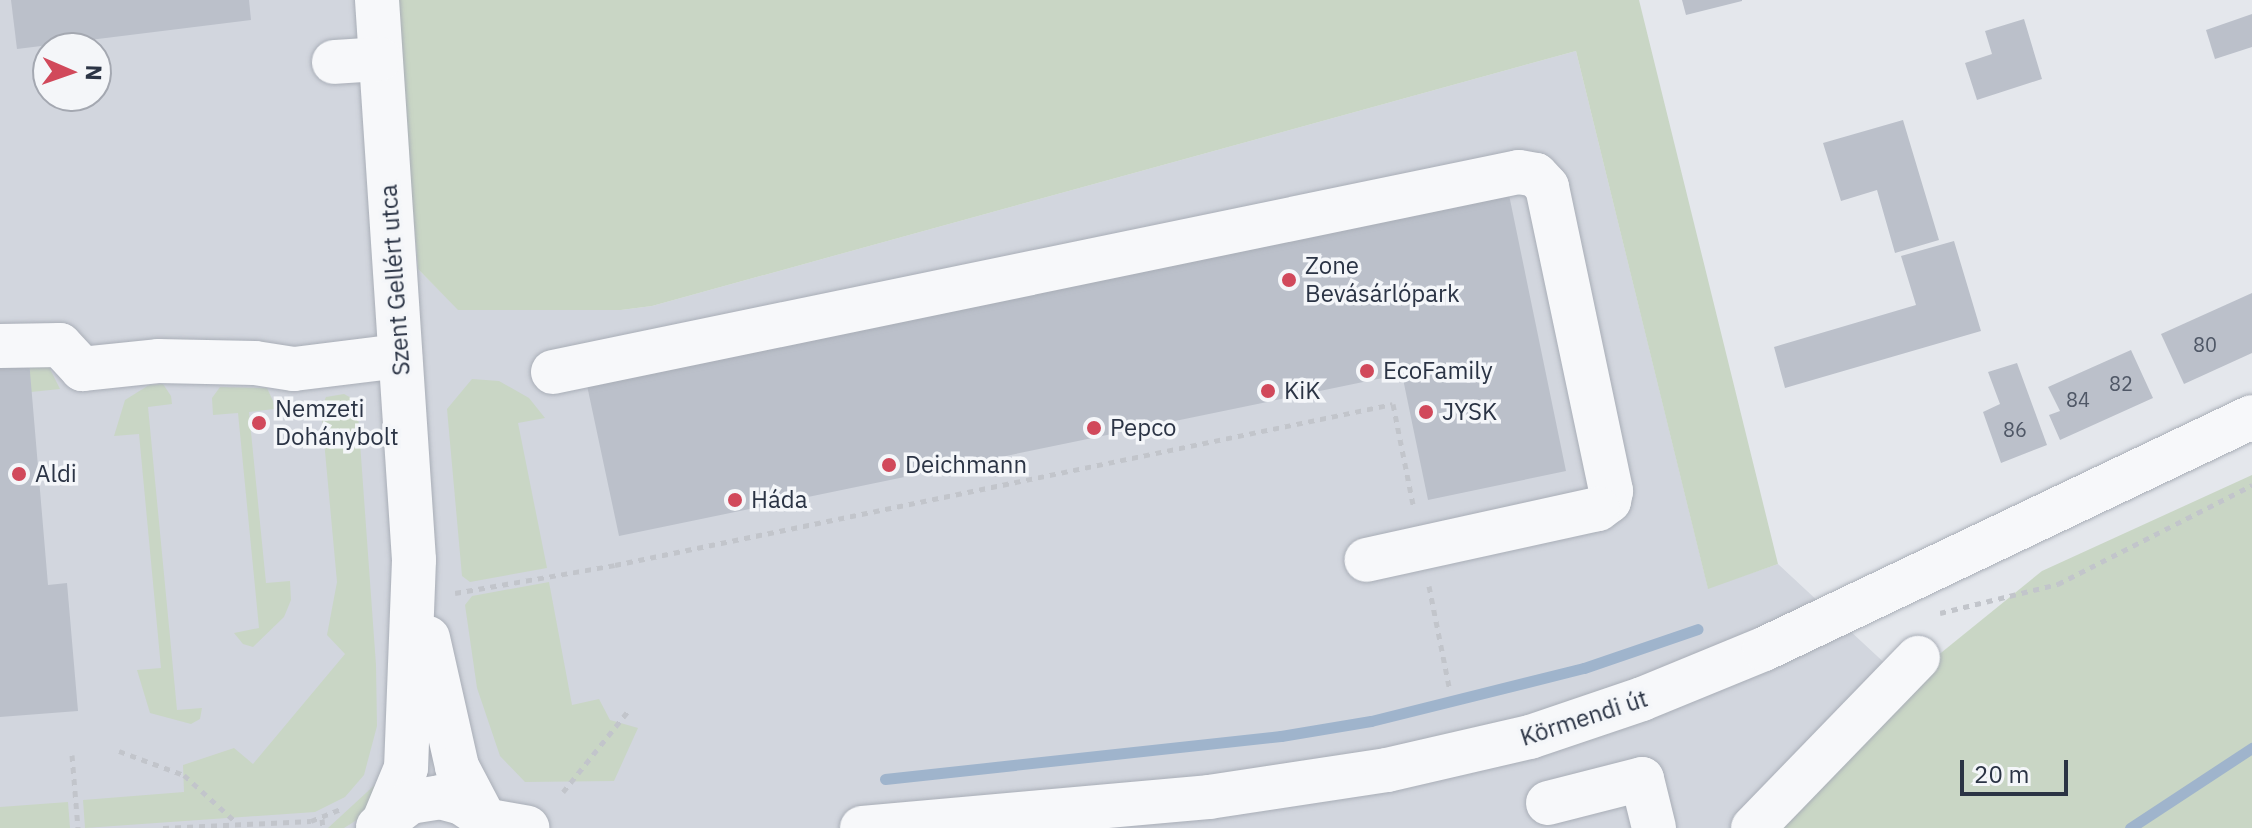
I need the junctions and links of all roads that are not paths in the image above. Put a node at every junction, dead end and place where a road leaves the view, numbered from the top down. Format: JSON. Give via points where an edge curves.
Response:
{"nodes":[{"id":1,"x":377,"y":0,"type":"edge"},
{"id":2,"x":380,"y":59,"type":"junction"},
{"id":3,"x":334,"y":62,"type":"dead end"},
{"id":4,"x":0,"y":346,"type":"edge"},
{"id":5,"x":400,"y":356,"type":"junction"},
{"id":6,"x":553,"y":372,"type":"dead end"},
{"id":7,"x":2252,"y":417,"type":"edge"},
{"id":8,"x":414,"y":560,"type":"junction"},
{"id":9,"x":1367,"y":560,"type":"dead end"},
{"id":10,"x":1918,"y":658,"type":"dead end"},
{"id":11,"x":1530,"y":737,"type":"junction"},
{"id":12,"x":1552,"y":815,"type":"edge"},
{"id":13,"x":1068,"y":820,"type":"edge"},
{"id":14,"x":484,"y":821,"type":"edge"},
{"id":15,"x":381,"y":825,"type":"edge"},
{"id":16,"x":527,"y":828,"type":"edge"},
{"id":17,"x":862,"y":828,"type":"edge"},
{"id":18,"x":1654,"y":828,"type":"edge"},
{"id":19,"x":1753,"y":828,"type":"edge"}],
"edges":[{"from":1,"to":2,"type":"street","name":"Szent Gellért utca"},
{"from":2,"to":3,"type":"street"},
{"from":2,"to":5,"type":"street","name":"Szent Gellért utca"},
{"from":4,"to":5,"type":"street","via":[[60,345],[82,369],[158,361],[294,369]]},
{"from":5,"to":8,"type":"street","name":"Szent Gellért utca"},
{"from":6,"to":9,"type":"street","via":[[1519,172],[1536,175],[1547,187],[1609,501],[1598,509]]},
{"from":7,"to":11,"type":"street","name":"Körmendi út","via":[[1764,649]]},
{"from":8,"to":14,"type":"street","name":"Szent Gellért utca","via":[[453,753]]},
{"from":8,"to":15,"type":"street","name":"Szent Gellért utca","via":[[406,768]]},
{"from":10,"to":19,"type":"street"},
{"from":11,"to":12,"type":"street"},
{"from":11,"to":13,"type":"street","name":"Körmendi út","via":[[1387,770]]},
{"from":12,"to":18,"type":"street","via":[[1642,779]]},
{"from":13,"to":17,"type":"street","name":"Körmendi út"},
{"from":14,"to":15,"type":"street","via":[[462,803],[429,797],[410,802]]},
{"from":14,"to":16,"type":"street"}]}
